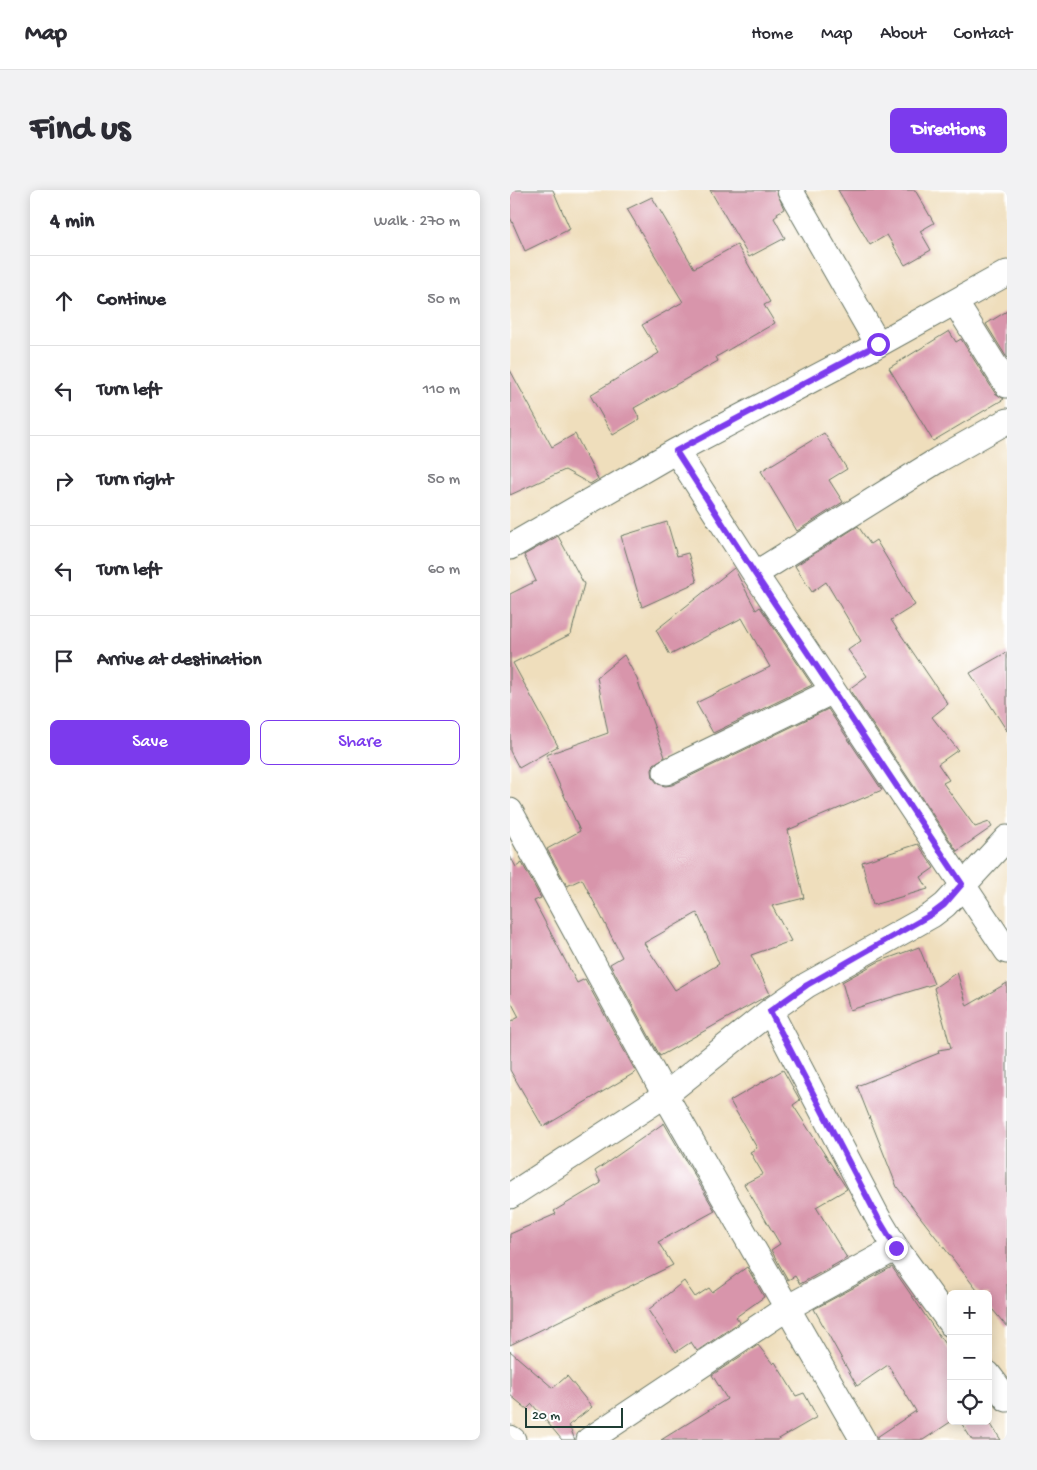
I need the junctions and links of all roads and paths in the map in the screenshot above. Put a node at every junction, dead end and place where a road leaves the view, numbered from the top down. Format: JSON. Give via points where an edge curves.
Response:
{"nodes":[{"id":1,"x":790,"y":190,"type":"edge"},
{"id":2,"x":1007,"y":272,"type":"edge"},
{"id":3,"x":955,"y":302,"type":"junction"},
{"id":4,"x":878,"y":344,"type":"junction"},
{"id":5,"x":1007,"y":385,"type":"edge"},
{"id":6,"x":1007,"y":421,"type":"edge"},
{"id":7,"x":676,"y":451,"type":"junction"},
{"id":8,"x":510,"y":547,"type":"edge"},
{"id":9,"x":755,"y":574,"type":"junction"},
{"id":10,"x":833,"y":691,"type":"junction"},
{"id":11,"x":666,"y":772,"type":"dead end"},
{"id":12,"x":510,"y":811,"type":"edge"},
{"id":13,"x":1007,"y":838,"type":"edge"},
{"id":14,"x":962,"y":884,"type":"junction"},
{"id":15,"x":1007,"y":951,"type":"edge"},
{"id":16,"x":770,"y":1011,"type":"junction"},
{"id":17,"x":665,"y":1095,"type":"junction"},
{"id":18,"x":510,"y":1196,"type":"edge"},
{"id":19,"x":896,"y":1248,"type":"junction"},
{"id":20,"x":787,"y":1308,"type":"junction"},
{"id":21,"x":947,"y":1318,"type":"edge"},
{"id":22,"x":992,"y":1379,"type":"edge"},
{"id":23,"x":1007,"y":1399,"type":"edge"},
{"id":24,"x":588,"y":1440,"type":"edge"},
{"id":25,"x":863,"y":1440,"type":"edge"}],
"edges":[{"from":1,"to":4,"type":"street"},
{"from":2,"to":3,"type":"street"},
{"from":3,"to":4,"type":"street"},
{"from":3,"to":5,"type":"street"},
{"from":4,"to":7,"type":"street"},
{"from":6,"to":9,"type":"street"},
{"from":7,"to":8,"type":"street"},
{"from":7,"to":9,"type":"street"},
{"from":9,"to":10,"type":"street"},
{"from":10,"to":11,"type":"street"},
{"from":10,"to":14,"type":"street"},
{"from":12,"to":17,"type":"street"},
{"from":13,"to":14,"type":"street"},
{"from":14,"to":15,"type":"street"},
{"from":14,"to":16,"type":"street","via":[[932,914],[807,985]]},
{"from":16,"to":17,"type":"street"},
{"from":16,"to":19,"type":"street"},
{"from":17,"to":18,"type":"street"},
{"from":17,"to":20,"type":"street"},
{"from":19,"to":20,"type":"street"},
{"from":19,"to":21,"type":"street"},
{"from":20,"to":24,"type":"street"},
{"from":20,"to":25,"type":"street"},
{"from":22,"to":23,"type":"street"}]}
